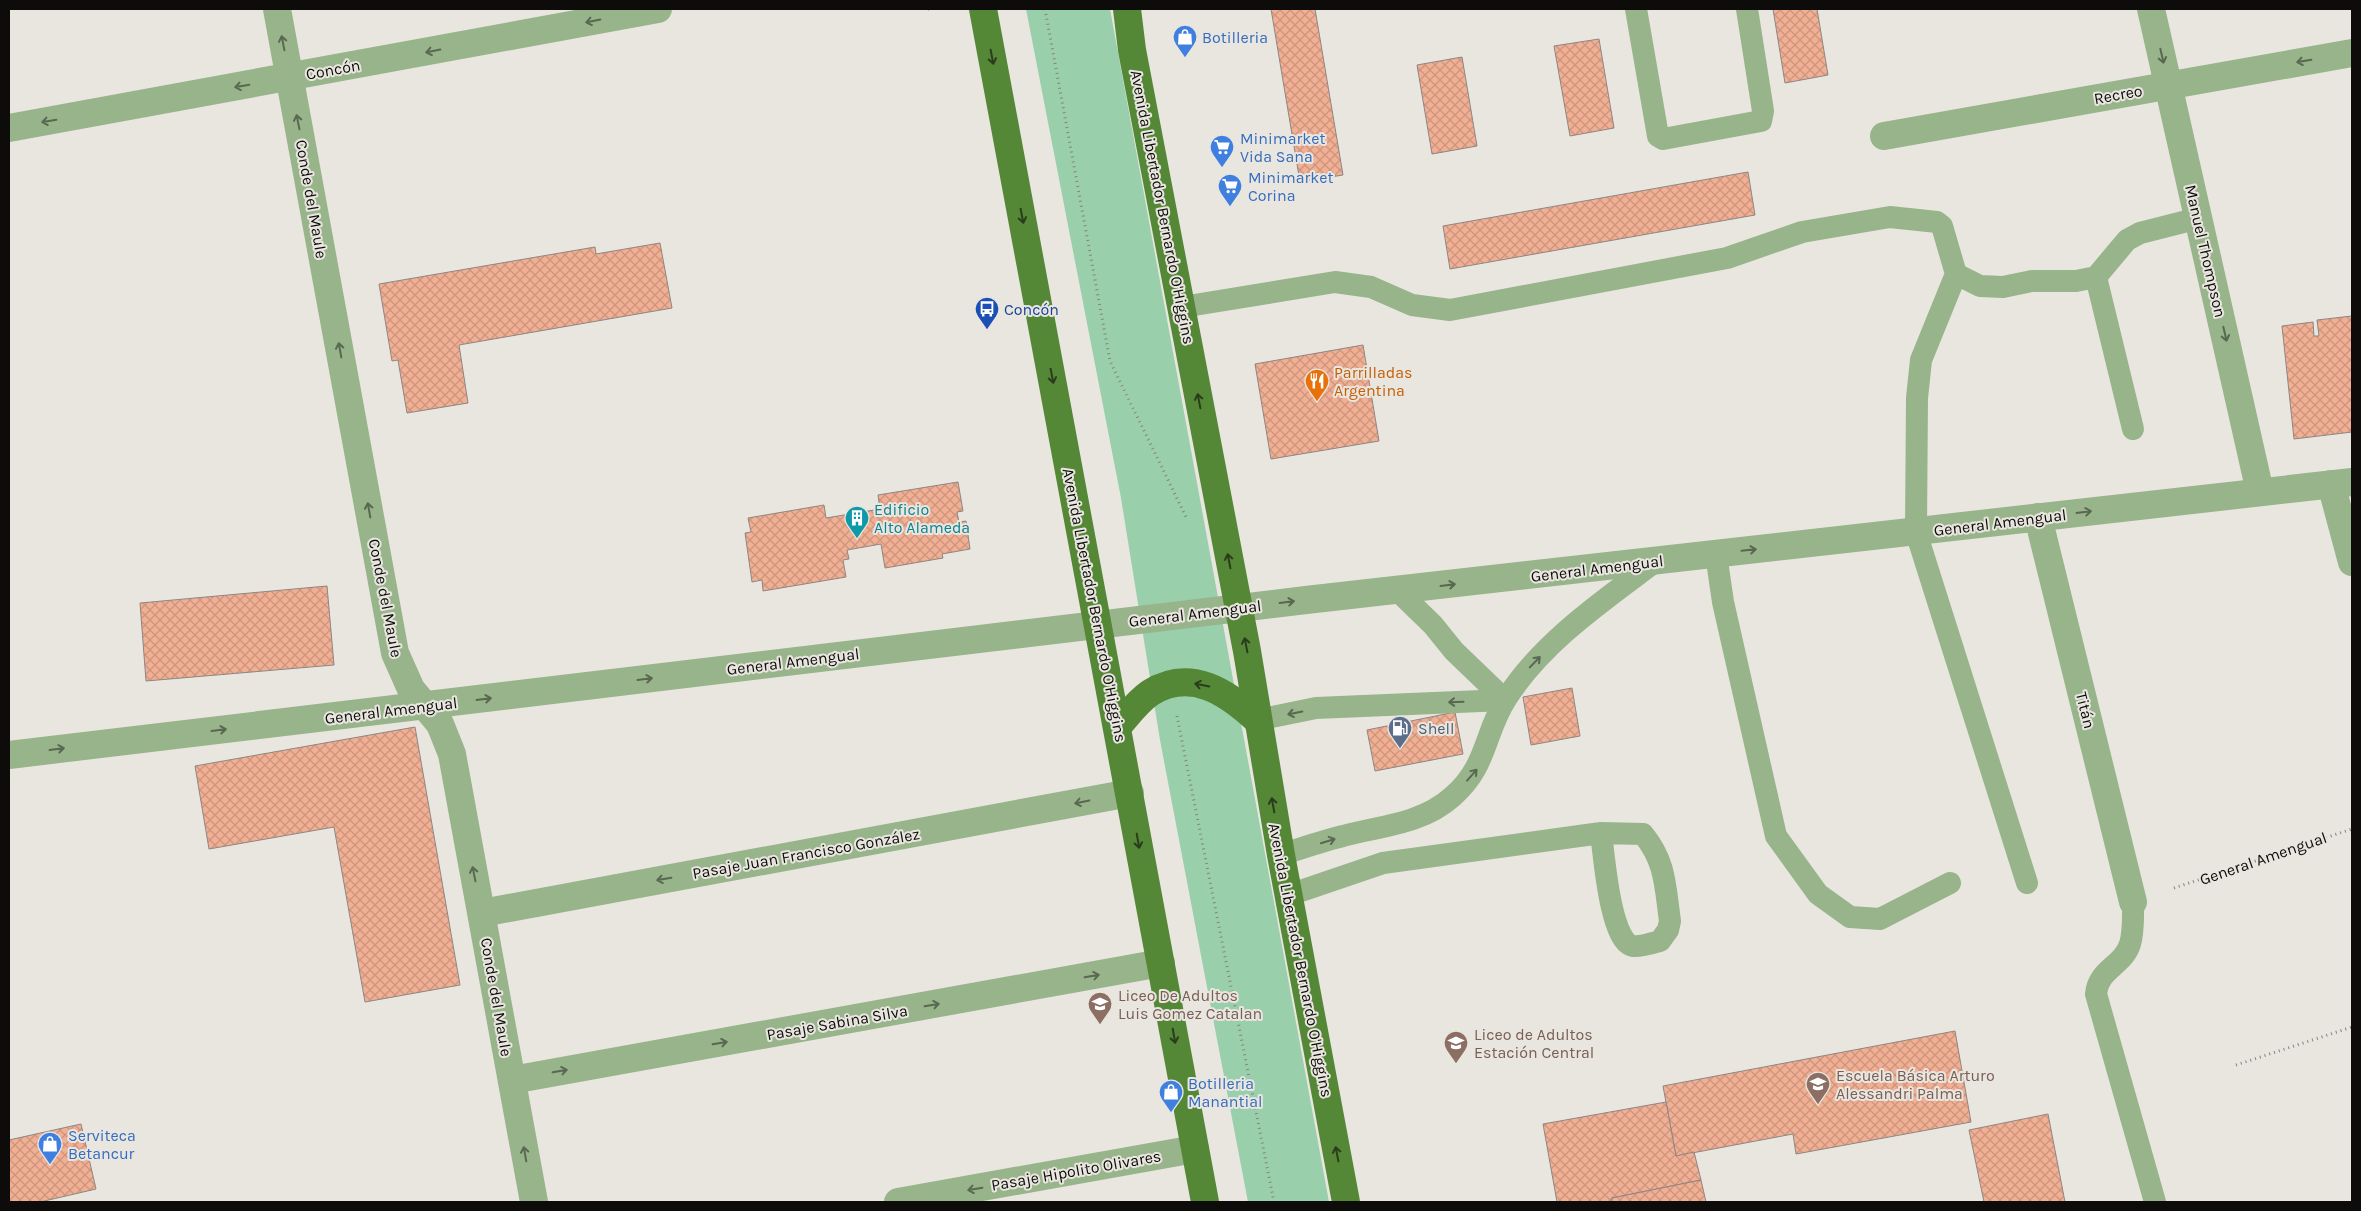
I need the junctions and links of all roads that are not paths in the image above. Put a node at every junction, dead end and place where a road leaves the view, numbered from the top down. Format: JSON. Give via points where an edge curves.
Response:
{"nodes":[{"id":1,"x":277,"y":9,"type":"edge"},
{"id":2,"x":658,"y":9,"type":"edge"},
{"id":3,"x":983,"y":9,"type":"edge"},
{"id":4,"x":1110,"y":9,"type":"edge"},
{"id":5,"x":1126,"y":9,"type":"edge"},
{"id":6,"x":1636,"y":9,"type":"edge"},
{"id":7,"x":1747,"y":9,"type":"edge"},
{"id":8,"x":2152,"y":9,"type":"edge"},
{"id":9,"x":1132,"y":50,"type":"junction"},
{"id":10,"x":2352,"y":53,"type":"edge"},
{"id":11,"x":290,"y":77,"type":"junction"},
{"id":12,"x":2169,"y":84,"type":"junction"},
{"id":13,"x":9,"y":128,"type":"edge"},
{"id":14,"x":1884,"y":136,"type":"dead end"},
{"id":15,"x":2199,"y":218,"type":"junction"},
{"id":16,"x":1956,"y":274,"type":"junction"},
{"id":17,"x":2096,"y":277,"type":"junction"},
{"id":18,"x":1182,"y":307,"type":"junction"},
{"id":19,"x":2133,"y":429,"type":"dead end"},
{"id":20,"x":2342,"y":483,"type":"edge"},
{"id":21,"x":2260,"y":492,"type":"junction"},
{"id":22,"x":2038,"y":517,"type":"junction"},
{"id":23,"x":1916,"y":532,"type":"junction"},
{"id":24,"x":1716,"y":554,"type":"junction"},
{"id":25,"x":1656,"y":561,"type":"junction"},
{"id":26,"x":2352,"y":562,"type":"edge"},
{"id":27,"x":1398,"y":591,"type":"junction"},
{"id":28,"x":1238,"y":609,"type":"junction"},
{"id":29,"x":1099,"y":625,"type":"junction"},
{"id":30,"x":1505,"y":700,"type":"junction"},
{"id":31,"x":425,"y":706,"type":"junction"},
{"id":32,"x":1257,"y":720,"type":"junction"},
{"id":33,"x":1118,"y":726,"type":"junction"},
{"id":34,"x":9,"y":755,"type":"edge"},
{"id":35,"x":1130,"y":793,"type":"junction"},
{"id":36,"x":1601,"y":833,"type":"junction"},
{"id":37,"x":1281,"y":855,"type":"junction"},
{"id":38,"x":1950,"y":883,"type":"dead end"},
{"id":39,"x":2027,"y":883,"type":"dead end"},
{"id":40,"x":1289,"y":895,"type":"junction"},
{"id":41,"x":2134,"y":902,"type":"joint"},
{"id":42,"x":482,"y":913,"type":"junction"},
{"id":43,"x":1161,"y":963,"type":"junction"},
{"id":44,"x":512,"y":1080,"type":"junction"},
{"id":45,"x":1195,"y":1149,"type":"junction"},
{"id":46,"x":534,"y":1202,"type":"edge"},
{"id":47,"x":898,"y":1202,"type":"edge"},
{"id":48,"x":1205,"y":1202,"type":"edge"},
{"id":49,"x":1346,"y":1202,"type":"edge"},
{"id":50,"x":2155,"y":1202,"type":"edge"}],
"edges":[{"from":11,"to":1,"type":"street","name":"Conde del Maule","one_way":true},
{"from":2,"to":11,"type":"street","name":"Concón","one_way":true},
{"from":3,"to":29,"type":"main road","name":"Avenida Libertador Bernardo O'Higgins","one_way":true},
{"from":4,"to":9,"type":"main road"},
{"from":5,"to":9,"type":"main road","name":"Avenida Libertador Bernardo O'Higgins"},
{"from":6,"to":7,"type":"lane","via":[[1658,136],[1663,139],[1761,121],[1763,111]]},
{"from":8,"to":12,"type":"street","name":"Manuel Thompson","one_way":true},
{"from":9,"to":18,"type":"main road","name":"Avenida Libertador Bernardo O'Higgins"},
{"from":10,"to":12,"type":"street","name":"Recreo","one_way":true},
{"from":11,"to":13,"type":"street","name":"Concón","one_way":true},
{"from":31,"to":11,"type":"street","name":"Conde del Maule","one_way":true,"via":[[407,681],[395,653]]},
{"from":12,"to":14,"type":"street","name":"Recreo"},
{"from":12,"to":15,"type":"street","name":"Manuel Thompson"},
{"from":15,"to":17,"type":"lane","via":[[2140,233],[2127,240]]},
{"from":15,"to":21,"type":"street","name":"Manuel Thompson","one_way":true},
{"from":16,"to":17,"type":"lane","via":[[1980,286],[2003,287],[2032,281],[2076,281]]},
{"from":16,"to":18,"type":"lane","via":[[1942,226],[1932,220],[1890,217],[1802,232],[1727,258],[1450,310],[1412,305],[1371,287],[1335,282]]},
{"from":16,"to":23,"type":"lane","via":[[1921,360],[1917,398]]},
{"from":17,"to":19,"type":"lane"},
{"from":28,"to":18,"type":"main road","name":"Avenida Libertador Bernardo O'Higgins","one_way":true},
{"from":20,"to":21,"type":"street","name":"General Amengual"},
{"from":20,"to":26,"type":"street"},
{"from":22,"to":21,"type":"street","name":"General Amengual","one_way":true},
{"from":22,"to":23,"type":"street","name":"General Amengual"},
{"from":22,"to":41,"type":"street","name":"Titán"},
{"from":24,"to":23,"type":"street","name":"General Amengual","one_way":true},
{"from":23,"to":39,"type":"lane"},
{"from":24,"to":25,"type":"street","name":"General Amengual"},
{"from":24,"to":38,"type":"lane","via":[[1723,602],[1776,836],[1818,894],[1850,917],[1880,919]]},
{"from":27,"to":25,"type":"street","name":"General Amengual","one_way":true},
{"from":30,"to":25,"type":"lane","one_way":true,"via":[[1533,662]]},
{"from":28,"to":27,"type":"street","name":"General Amengual","one_way":true},
{"from":27,"to":30,"type":"lane"},
{"from":28,"to":29,"type":"street","name":"General Amengual"},
{"from":32,"to":28,"type":"main road","name":"Avenida Libertador Bernardo O'Higgins","one_way":true},
{"from":31,"to":29,"type":"street","name":"General Amengual","one_way":true},
{"from":29,"to":33,"type":"main road","name":"Avenida Libertador Bernardo O'Higgins"},
{"from":30,"to":32,"type":"lane","one_way":true,"via":[[1316,708]]},
{"from":37,"to":30,"type":"lane","one_way":true,"via":[[1419,818],[1452,798],[1477,769]]},
{"from":34,"to":31,"type":"street","name":"General Amengual","one_way":true},
{"from":42,"to":31,"type":"street","name":"Conde del Maule","one_way":true,"via":[[452,754],[440,724]]},
{"from":32,"to":33,"type":"main road","one_way":true,"via":[[1222,692],[1181,683],[1150,693]]},
{"from":37,"to":32,"type":"main road","name":"Avenida Libertador Bernardo O'Higgins","one_way":true},
{"from":33,"to":35,"type":"main road","name":"Avenida Libertador Bernardo O'Higgins"},
{"from":35,"to":42,"type":"street","name":"Pasaje Juan Francisco González","one_way":true},
{"from":35,"to":43,"type":"main road","name":"Avenida Libertador Bernardo O'Higgins","one_way":true},
{"from":36,"to":36,"type":"lane","via":[[1643,834],[1654,847],[1662,863],[1670,921],[1660,942],[1633,946],[1622,940],[1615,924]]},
{"from":36,"to":40,"type":"lane","via":[[1383,863]]},
{"from":37,"to":40,"type":"main road","name":"Avenida Libertador Bernardo O'Higgins"},
{"from":49,"to":40,"type":"main road","name":"Avenida Libertador Bernardo O'Higgins","one_way":true},
{"from":41,"to":50,"type":"lane","via":[[2130,945],[2101,976],[2096,994]]},
{"from":42,"to":44,"type":"street","name":"Conde del Maule"},
{"from":44,"to":43,"type":"street","name":"Pasaje Sabina Silva","one_way":true},
{"from":43,"to":45,"type":"main road","name":"Avenida Libertador Bernardo O'Higgins","one_way":true},
{"from":46,"to":44,"type":"street","name":"Conde del Maule","one_way":true},
{"from":45,"to":47,"type":"street","name":"Pasaje Hipolito Olivares","one_way":true},
{"from":45,"to":48,"type":"main road","name":"Avenida Libertador Bernardo O'Higgins"}]}
